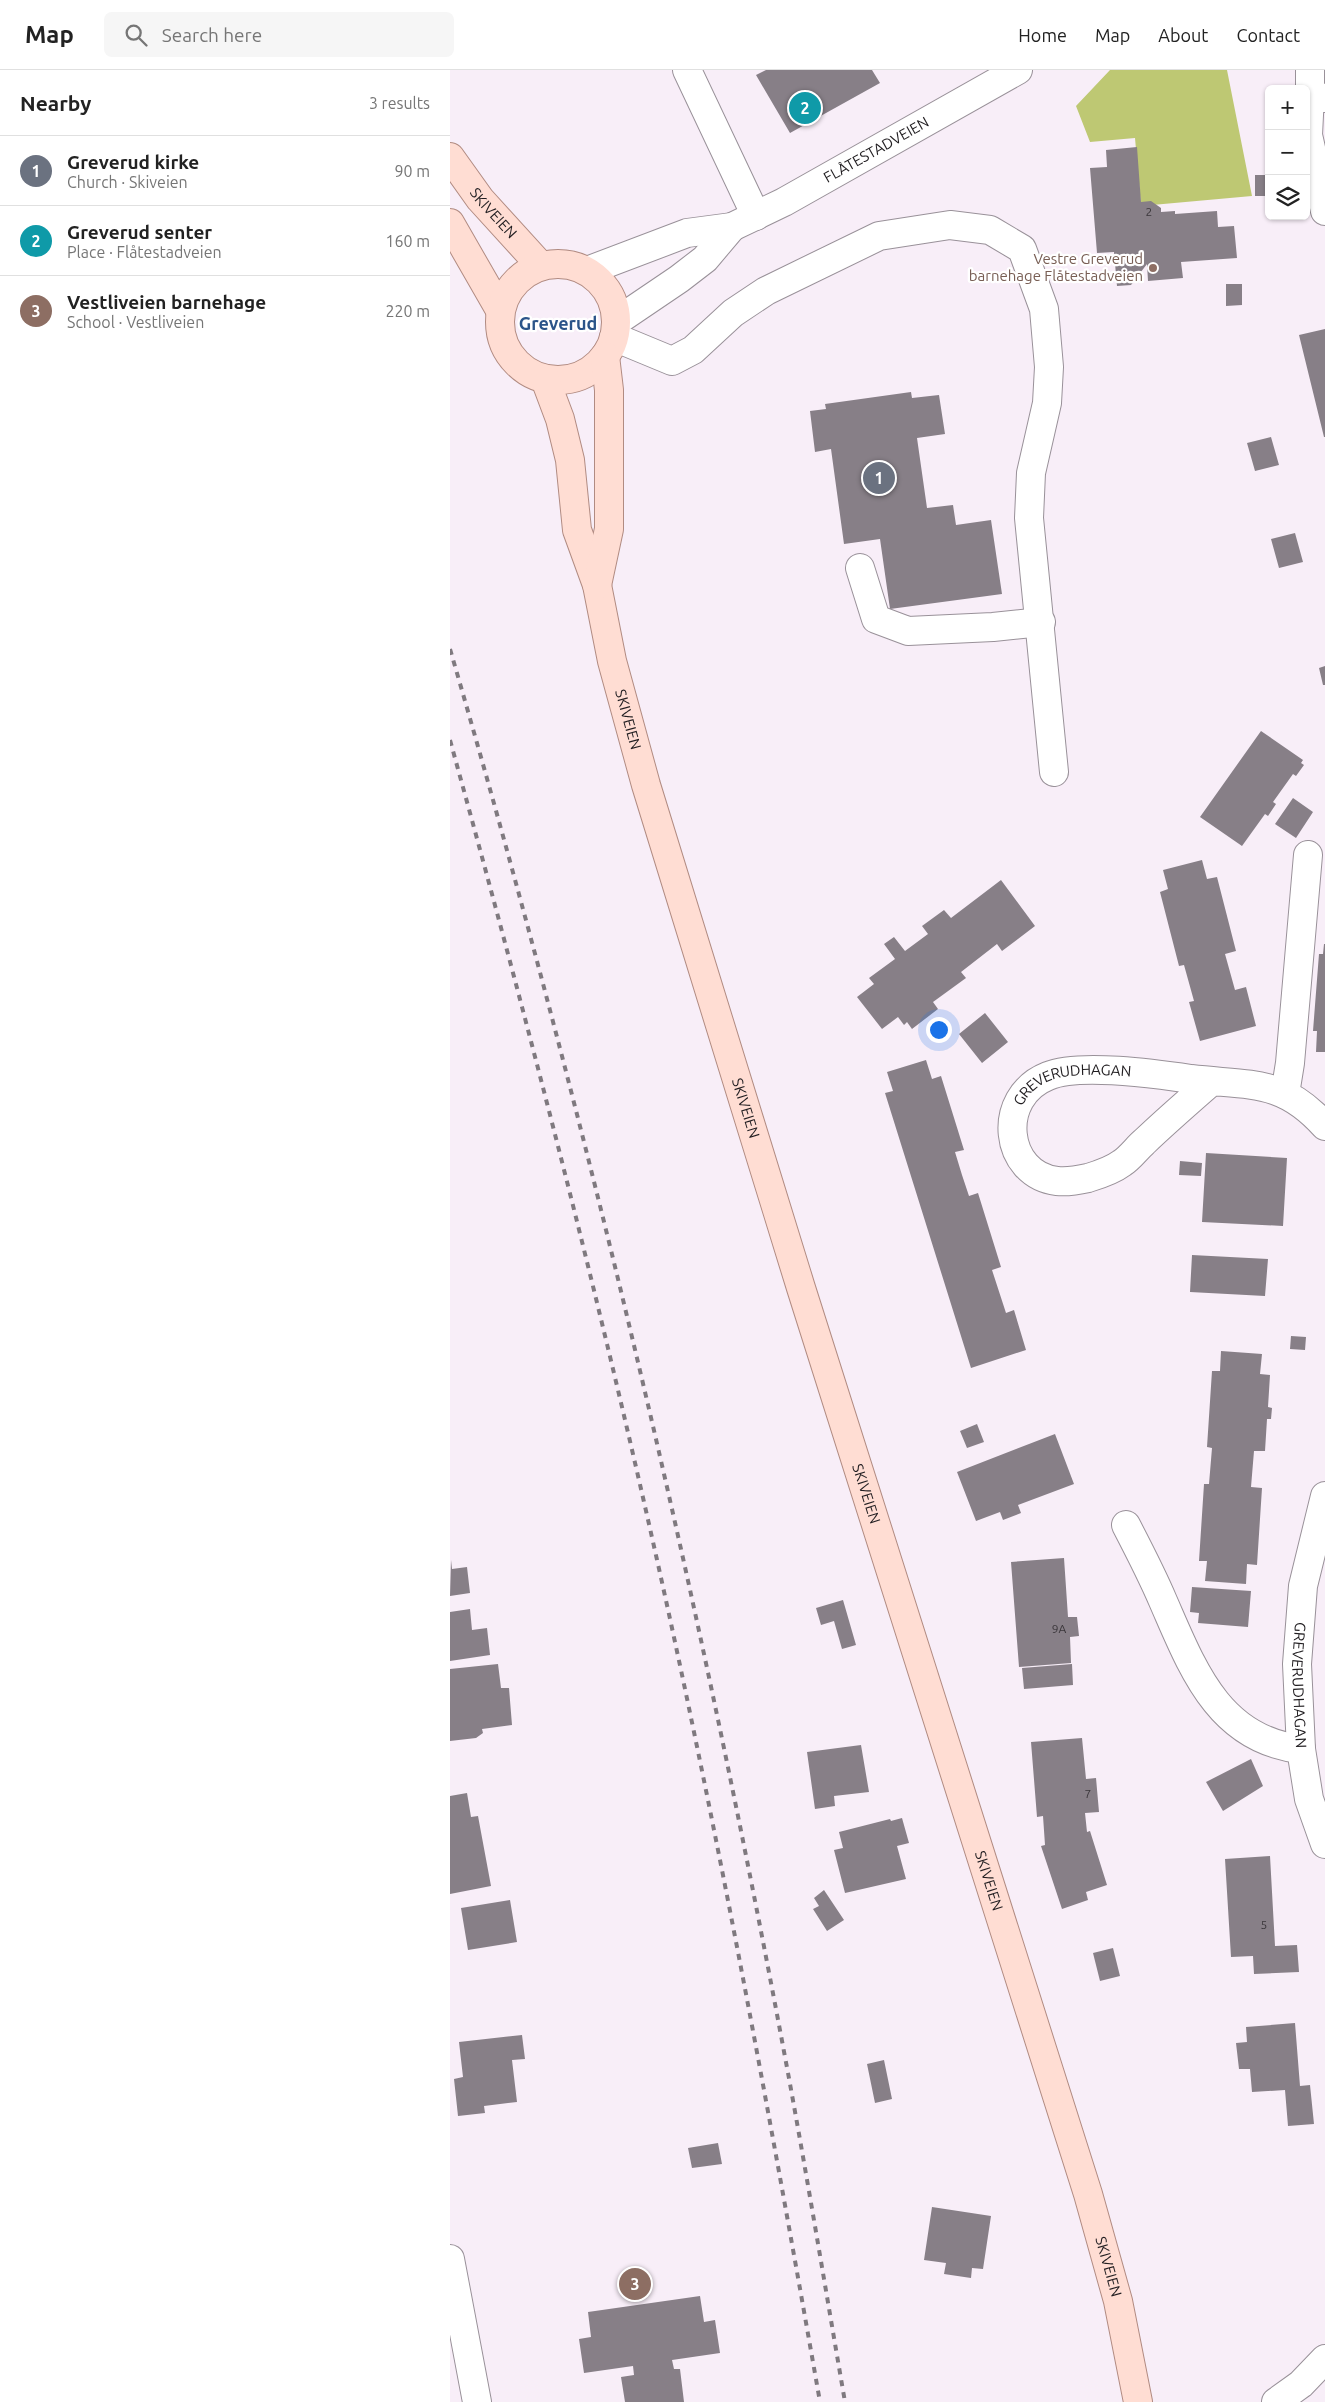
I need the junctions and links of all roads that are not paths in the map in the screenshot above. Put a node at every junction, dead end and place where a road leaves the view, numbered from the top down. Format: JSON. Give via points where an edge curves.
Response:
{"nodes":[{"id":1,"x":686,"y":70,"type":"edge"},
{"id":2,"x":1018,"y":70,"type":"edge"},
{"id":3,"x":1315,"y":88,"type":"edge"},
{"id":4,"x":450,"y":157,"type":"edge"},
{"id":5,"x":1325,"y":211,"type":"edge"},
{"id":6,"x":744,"y":221,"type":"junction"},
{"id":7,"x":450,"y":223,"type":"edge"},
{"id":8,"x":541,"y":266,"type":"junction"},
{"id":9,"x":587,"y":271,"type":"junction"},
{"id":10,"x":500,"y":310,"type":"junction"},
{"id":11,"x":612,"y":338,"type":"junction"},
{"id":12,"x":545,"y":379,"type":"junction"},
{"id":13,"x":860,"y":568,"type":"dead end"},
{"id":14,"x":597,"y":584,"type":"junction"},
{"id":15,"x":1041,"y":622,"type":"junction"},
{"id":16,"x":1054,"y":772,"type":"dead end"},
{"id":17,"x":1308,"y":855,"type":"dead end"},
{"id":18,"x":1212,"y":1081,"type":"junction"},
{"id":19,"x":1285,"y":1094,"type":"junction"},
{"id":20,"x":1325,"y":1126,"type":"edge"},
{"id":21,"x":1325,"y":1496,"type":"edge"},
{"id":22,"x":1126,"y":1525,"type":"dead end"},
{"id":23,"x":1301,"y":1749,"type":"junction"},
{"id":24,"x":1325,"y":1844,"type":"edge"},
{"id":25,"x":450,"y":2259,"type":"edge"},
{"id":26,"x":1325,"y":2360,"type":"edge"},
{"id":27,"x":460,"y":2362,"type":"edge"},
{"id":28,"x":477,"y":2402,"type":"edge"},
{"id":29,"x":1138,"y":2402,"type":"edge"},
{"id":30,"x":1276,"y":2402,"type":"edge"}],
"edges":[{"from":1,"to":6,"type":"street"},
{"from":2,"to":6,"type":"street","name":"FLÅTESTADVEIEN","via":[[784,202]]},
{"from":3,"to":5,"type":"street","via":[[1308,136]]},
{"from":4,"to":8,"type":"main road","name":"SKIVEIEN","via":[[480,199]]},
{"from":6,"to":9,"type":"street","name":"FLÅTESTADVEIEN","via":[[687,233]]},
{"from":6,"to":11,"type":"street","name":"FLÅTESTADVEIEN","via":[[705,259]]},
{"from":7,"to":10,"type":"main road"},
{"from":8,"to":9,"type":"main road","via":[[557,263]]},
{"from":8,"to":10,"type":"main road","via":[[522,275],[508,290]]},
{"from":9,"to":11,"type":"main road","via":[[613,301]]},
{"from":10,"to":12,"type":"main road","via":[[499,328],[504,346],[514,361]]},
{"from":11,"to":12,"type":"main road","via":[[593,369],[578,377]]},
{"from":11,"to":14,"type":"main road","name":"SKIVEIEN","via":[[608,529]]},
{"from":11,"to":15,"type":"street","via":[[672,361],[681,358],[733,313],[766,290],[879,236],[950,225],[990,230],[1022,249],[1044,309],[1050,367],[1047,403],[1030,482],[1029,518]]},
{"from":12,"to":14,"type":"main road","name":"SKIVEIEN","via":[[560,419],[570,460],[577,530]]},
{"from":13,"to":15,"type":"street","via":[[876,619],[908,631]]},
{"from":14,"to":29,"type":"main road","name":"SKIVEIEN","via":[[612,661],[646,785],[801,1288],[1088,2194],[1118,2301]]},
{"from":15,"to":16,"type":"street"},
{"from":17,"to":19,"type":"street"},
{"from":18,"to":18,"type":"street","name":"GREVERUDHAGAN","via":[[1094,1071],[1049,1075],[1022,1094],[1015,1106],[1012,1122],[1014,1142],[1022,1160],[1036,1174],[1058,1182],[1089,1178],[1122,1164]]},
{"from":18,"to":19,"type":"street","name":"GREVERUDHAGAN","via":[[1245,1082]]},
{"from":19,"to":20,"type":"street","name":"GREVERUDHAGAN","via":[[1310,1110]]},
{"from":21,"to":23,"type":"street","name":"GREVERUDHAGAN","via":[[1303,1586],[1297,1664]]},
{"from":22,"to":23,"type":"street","via":[[1190,1662],[1217,1705],[1237,1724],[1266,1742]]},
{"from":23,"to":24,"type":"street","name":"GREVERUDHAGAN","via":[[1309,1799]]},
{"from":25,"to":27,"type":"street"},
{"from":26,"to":30,"type":"street","via":[[1301,2384]]},
{"from":27,"to":28,"type":"street"}]}
